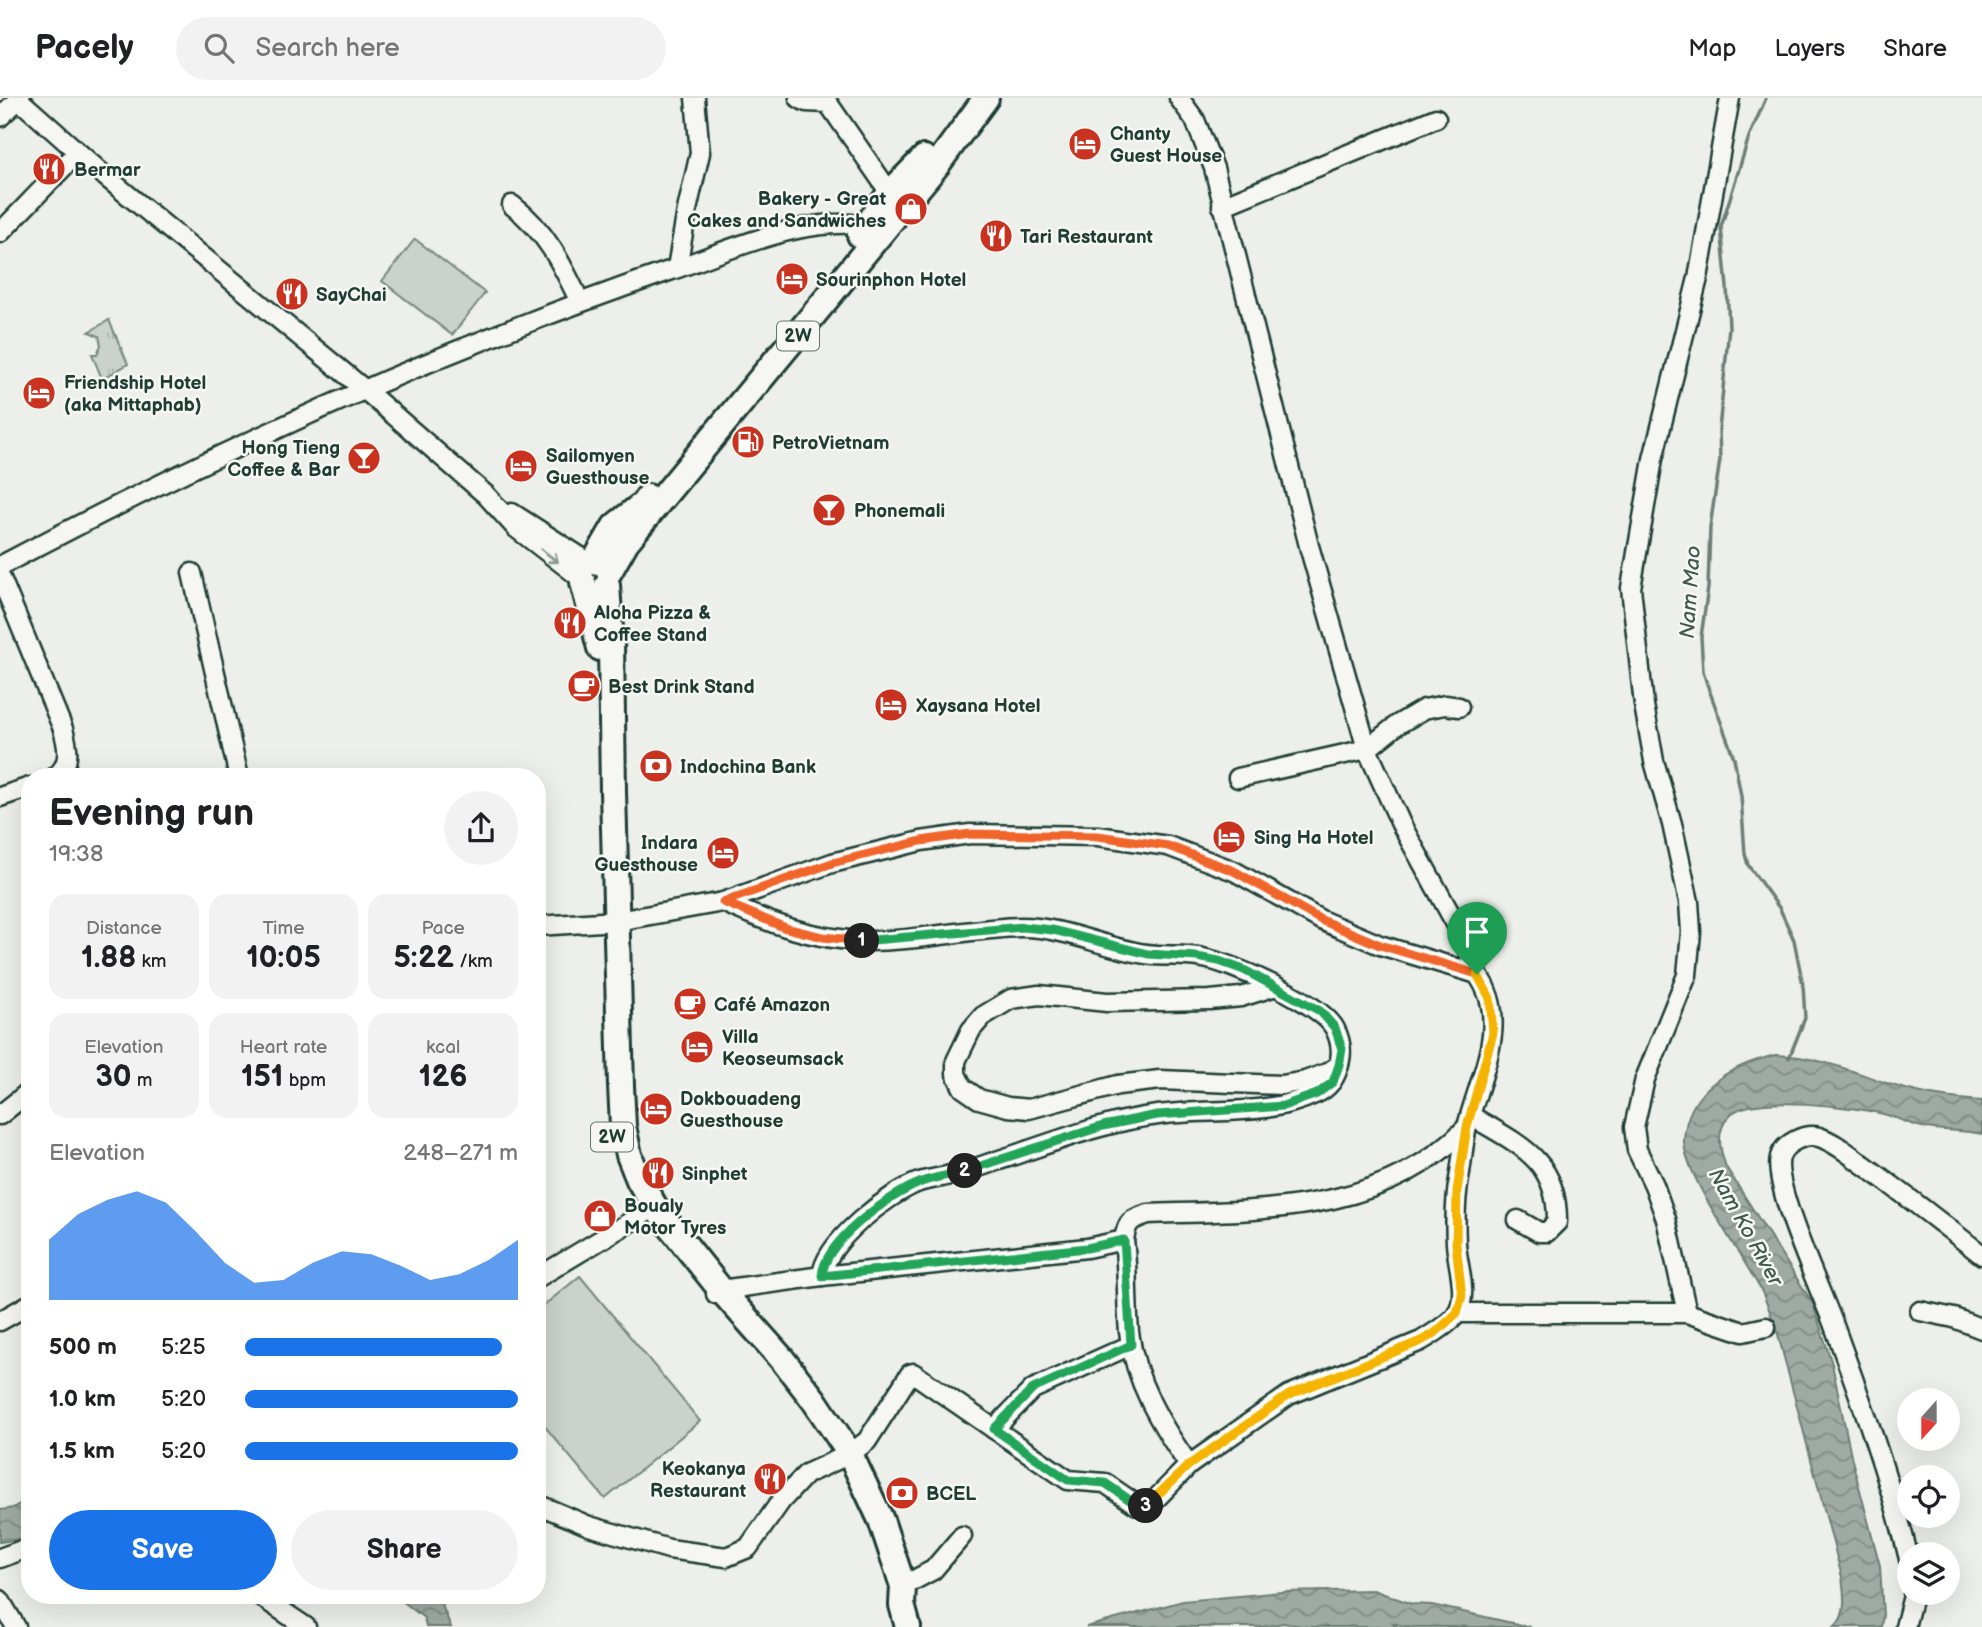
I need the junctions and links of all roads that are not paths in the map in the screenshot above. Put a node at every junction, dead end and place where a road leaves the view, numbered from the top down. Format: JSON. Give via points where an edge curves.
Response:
{"nodes":[{"id":1,"x":695,"y":98,"type":"edge"},
{"id":2,"x":799,"y":98,"type":"edge"},
{"id":3,"x":968,"y":98,"type":"edge"},
{"id":4,"x":986,"y":98,"type":"edge"},
{"id":5,"x":1179,"y":98,"type":"edge"},
{"id":6,"x":1730,"y":98,"type":"edge"},
{"id":7,"x":18,"y":99,"type":"edge"},
{"id":8,"x":0,"y":117,"type":"edge"},
{"id":9,"x":1436,"y":118,"type":"dead end"},
{"id":10,"x":77,"y":153,"type":"junction"},
{"id":11,"x":898,"y":198,"type":"junction"},
{"id":12,"x":512,"y":205,"type":"dead end"},
{"id":13,"x":1222,"y":206,"type":"junction"},
{"id":14,"x":876,"y":228,"type":"junction"},
{"id":15,"x":0,"y":233,"type":"edge"},
{"id":16,"x":677,"y":268,"type":"junction"},
{"id":17,"x":580,"y":302,"type":"junction"},
{"id":18,"x":365,"y":390,"type":"junction"},
{"id":19,"x":0,"y":566,"type":"edge"},
{"id":20,"x":192,"y":573,"type":"dead end"},
{"id":21,"x":594,"y":574,"type":"junction"},
{"id":22,"x":0,"y":576,"type":"edge"},
{"id":23,"x":1459,"y":707,"type":"dead end"},
{"id":24,"x":1367,"y":749,"type":"junction"},
{"id":25,"x":62,"y":768,"type":"edge"},
{"id":26,"x":237,"y":768,"type":"edge"},
{"id":27,"x":1238,"y":778,"type":"dead end"},
{"id":28,"x":21,"y":790,"type":"edge"},
{"id":29,"x":0,"y":797,"type":"edge"},
{"id":30,"x":723,"y":902,"type":"junction"},
{"id":31,"x":611,"y":922,"type":"junction"},
{"id":32,"x":546,"y":926,"type":"edge"},
{"id":33,"x":1477,"y":974,"type":"junction"},
{"id":34,"x":1273,"y":987,"type":"junction"},
{"id":35,"x":1339,"y":1065,"type":"junction"},
{"id":36,"x":21,"y":1098,"type":"edge"},
{"id":37,"x":0,"y":1115,"type":"edge"},
{"id":38,"x":1469,"y":1121,"type":"junction"},
{"id":39,"x":649,"y":1211,"type":"junction"},
{"id":40,"x":1518,"y":1220,"type":"dead end"},
{"id":41,"x":1124,"y":1240,"type":"junction"},
{"id":42,"x":1982,"y":1255,"type":"edge"},
{"id":43,"x":546,"y":1273,"type":"edge"},
{"id":44,"x":822,"y":1276,"type":"junction"},
{"id":45,"x":716,"y":1294,"type":"junction"},
{"id":46,"x":21,"y":1309,"type":"edge"},
{"id":47,"x":1920,"y":1311,"type":"dead end"},
{"id":48,"x":1457,"y":1313,"type":"junction"},
{"id":49,"x":1687,"y":1313,"type":"junction"},
{"id":50,"x":0,"y":1321,"type":"edge"},
{"id":51,"x":1766,"y":1327,"type":"dead end"},
{"id":52,"x":1982,"y":1329,"type":"edge"},
{"id":53,"x":1131,"y":1345,"type":"junction"},
{"id":54,"x":994,"y":1429,"type":"junction"},
{"id":55,"x":844,"y":1457,"type":"junction"},
{"id":56,"x":1189,"y":1465,"type":"junction"},
{"id":57,"x":546,"y":1508,"type":"edge"},
{"id":58,"x":962,"y":1536,"type":"dead end"},
{"id":59,"x":1905,"y":1542,"type":"edge"},
{"id":60,"x":21,"y":1550,"type":"edge"},
{"id":61,"x":0,"y":1558,"type":"edge"},
{"id":62,"x":0,"y":1600,"type":"edge"},
{"id":63,"x":272,"y":1604,"type":"edge"},
{"id":64,"x":1911,"y":1605,"type":"edge"},
{"id":65,"x":905,"y":1610,"type":"edge"},
{"id":66,"x":16,"y":1627,"type":"edge"},
{"id":67,"x":306,"y":1627,"type":"edge"},
{"id":68,"x":1905,"y":1627,"type":"edge"}],
"edges":[{"from":1,"to":16,"type":"street","via":[[700,153]]},
{"from":2,"to":11,"type":"street","via":[[828,103]]},
{"from":3,"to":11,"type":"highway","number":"2W"},
{"from":4,"to":11,"type":"highway","number":"2W"},
{"from":5,"to":13,"type":"street","via":[[1203,138]]},
{"from":6,"to":49,"type":"street","via":[[1698,278],[1653,459],[1631,588],[1646,716],[1689,902],[1691,932],[1687,975],[1644,1079],[1633,1127],[1637,1150],[1666,1219]]},
{"from":7,"to":8,"type":"street"},
{"from":7,"to":10,"type":"street"},
{"from":9,"to":13,"type":"street"},
{"from":10,"to":15,"type":"street"},
{"from":10,"to":18,"type":"street"},
{"from":11,"to":14,"type":"highway","number":"2W"},
{"from":12,"to":17,"type":"street","via":[[558,255]]},
{"from":13,"to":24,"type":"street","via":[[1308,546]]},
{"from":14,"to":16,"type":"street","via":[[829,224],[726,249]]},
{"from":14,"to":21,"type":"highway","number":"2W","via":[[678,455],[643,504],[615,526]]},
{"from":16,"to":17,"type":"street"},
{"from":17,"to":18,"type":"street"},
{"from":18,"to":19,"type":"street","via":[[127,498]]},
{"from":18,"to":21,"type":"street","via":[[486,495],[516,528]]},
{"from":20,"to":26,"type":"street"},
{"from":21,"to":31,"type":"highway","number":"2W","via":[[606,642]]},
{"from":22,"to":25,"type":"street","via":[[63,729],[68,748]]},
{"from":23,"to":24,"type":"street","via":[[1424,709]]},
{"from":24,"to":27,"type":"street"},
{"from":24,"to":33,"type":"street"},
{"from":28,"to":29,"type":"street"},
{"from":30,"to":31,"type":"street"},
{"from":30,"to":33,"type":"street","via":[[832,863],[921,841],[970,834],[1098,836],[1168,846],[1234,871],[1321,920],[1380,945]]},
{"from":30,"to":34,"type":"street","via":[[823,937],[865,941],[1023,927],[1053,930],[1148,954],[1219,961]]},
{"from":31,"to":32,"type":"street"},
{"from":31,"to":39,"type":"highway","number":"2W","via":[[623,1126]]},
{"from":33,"to":38,"type":"street","via":[[1490,998],[1493,1033]]},
{"from":34,"to":35,"type":"street","via":[[1320,1011],[1335,1028],[1342,1049]]},
{"from":34,"to":35,"type":"street","via":[[1210,1000],[1107,1002],[1039,995],[1011,999],[983,1016],[971,1030],[956,1061],[956,1074],[963,1088],[979,1099],[1029,1109],[1118,1085],[1160,1080],[1282,1085],[1327,1073]]},
{"from":35,"to":44,"type":"street","via":[[1333,1082],[1317,1094],[1283,1106],[1157,1115],[919,1182],[863,1217],[825,1261]]},
{"from":36,"to":37,"type":"street"},
{"from":38,"to":40,"type":"street","via":[[1512,1140],[1544,1168],[1552,1185],[1557,1222],[1547,1232],[1539,1232]]},
{"from":38,"to":41,"type":"street","via":[[1450,1145],[1405,1174],[1358,1194],[1276,1209],[1148,1214],[1132,1219]]},
{"from":38,"to":48,"type":"street","via":[[1457,1191],[1456,1244],[1462,1296]]},
{"from":39,"to":43,"type":"street"},
{"from":39,"to":45,"type":"highway","number":"2W"},
{"from":41,"to":44,"type":"street","via":[[1087,1248]]},
{"from":41,"to":53,"type":"street"},
{"from":42,"to":59,"type":"street","via":[[1899,1190],[1818,1136],[1789,1144],[1780,1157],[1792,1219],[1842,1348]]},
{"from":44,"to":45,"type":"street"},
{"from":45,"to":55,"type":"highway","number":"2W","via":[[782,1359],[814,1400]]},
{"from":46,"to":50,"type":"street"},
{"from":47,"to":52,"type":"street"},
{"from":48,"to":49,"type":"street"},
{"from":48,"to":56,"type":"street","via":[[1421,1341],[1289,1395]]},
{"from":49,"to":51,"type":"street","via":[[1743,1332]]},
{"from":53,"to":54,"type":"street","via":[[1033,1389]]},
{"from":53,"to":56,"type":"street","via":[[1141,1384]]},
{"from":54,"to":55,"type":"street","via":[[913,1373],[867,1441]]},
{"from":54,"to":56,"type":"street","via":[[1068,1480],[1105,1483],[1143,1507]]},
{"from":55,"to":57,"type":"street","via":[[806,1474],[748,1548],[726,1557],[669,1549],[589,1526]]},
{"from":55,"to":65,"type":"highway","number":"2W","via":[[889,1591]]},
{"from":58,"to":65,"type":"street"},
{"from":60,"to":61,"type":"street"},
{"from":62,"to":66,"type":"street"},
{"from":63,"to":67,"type":"street"},
{"from":64,"to":68,"type":"street"}]}
